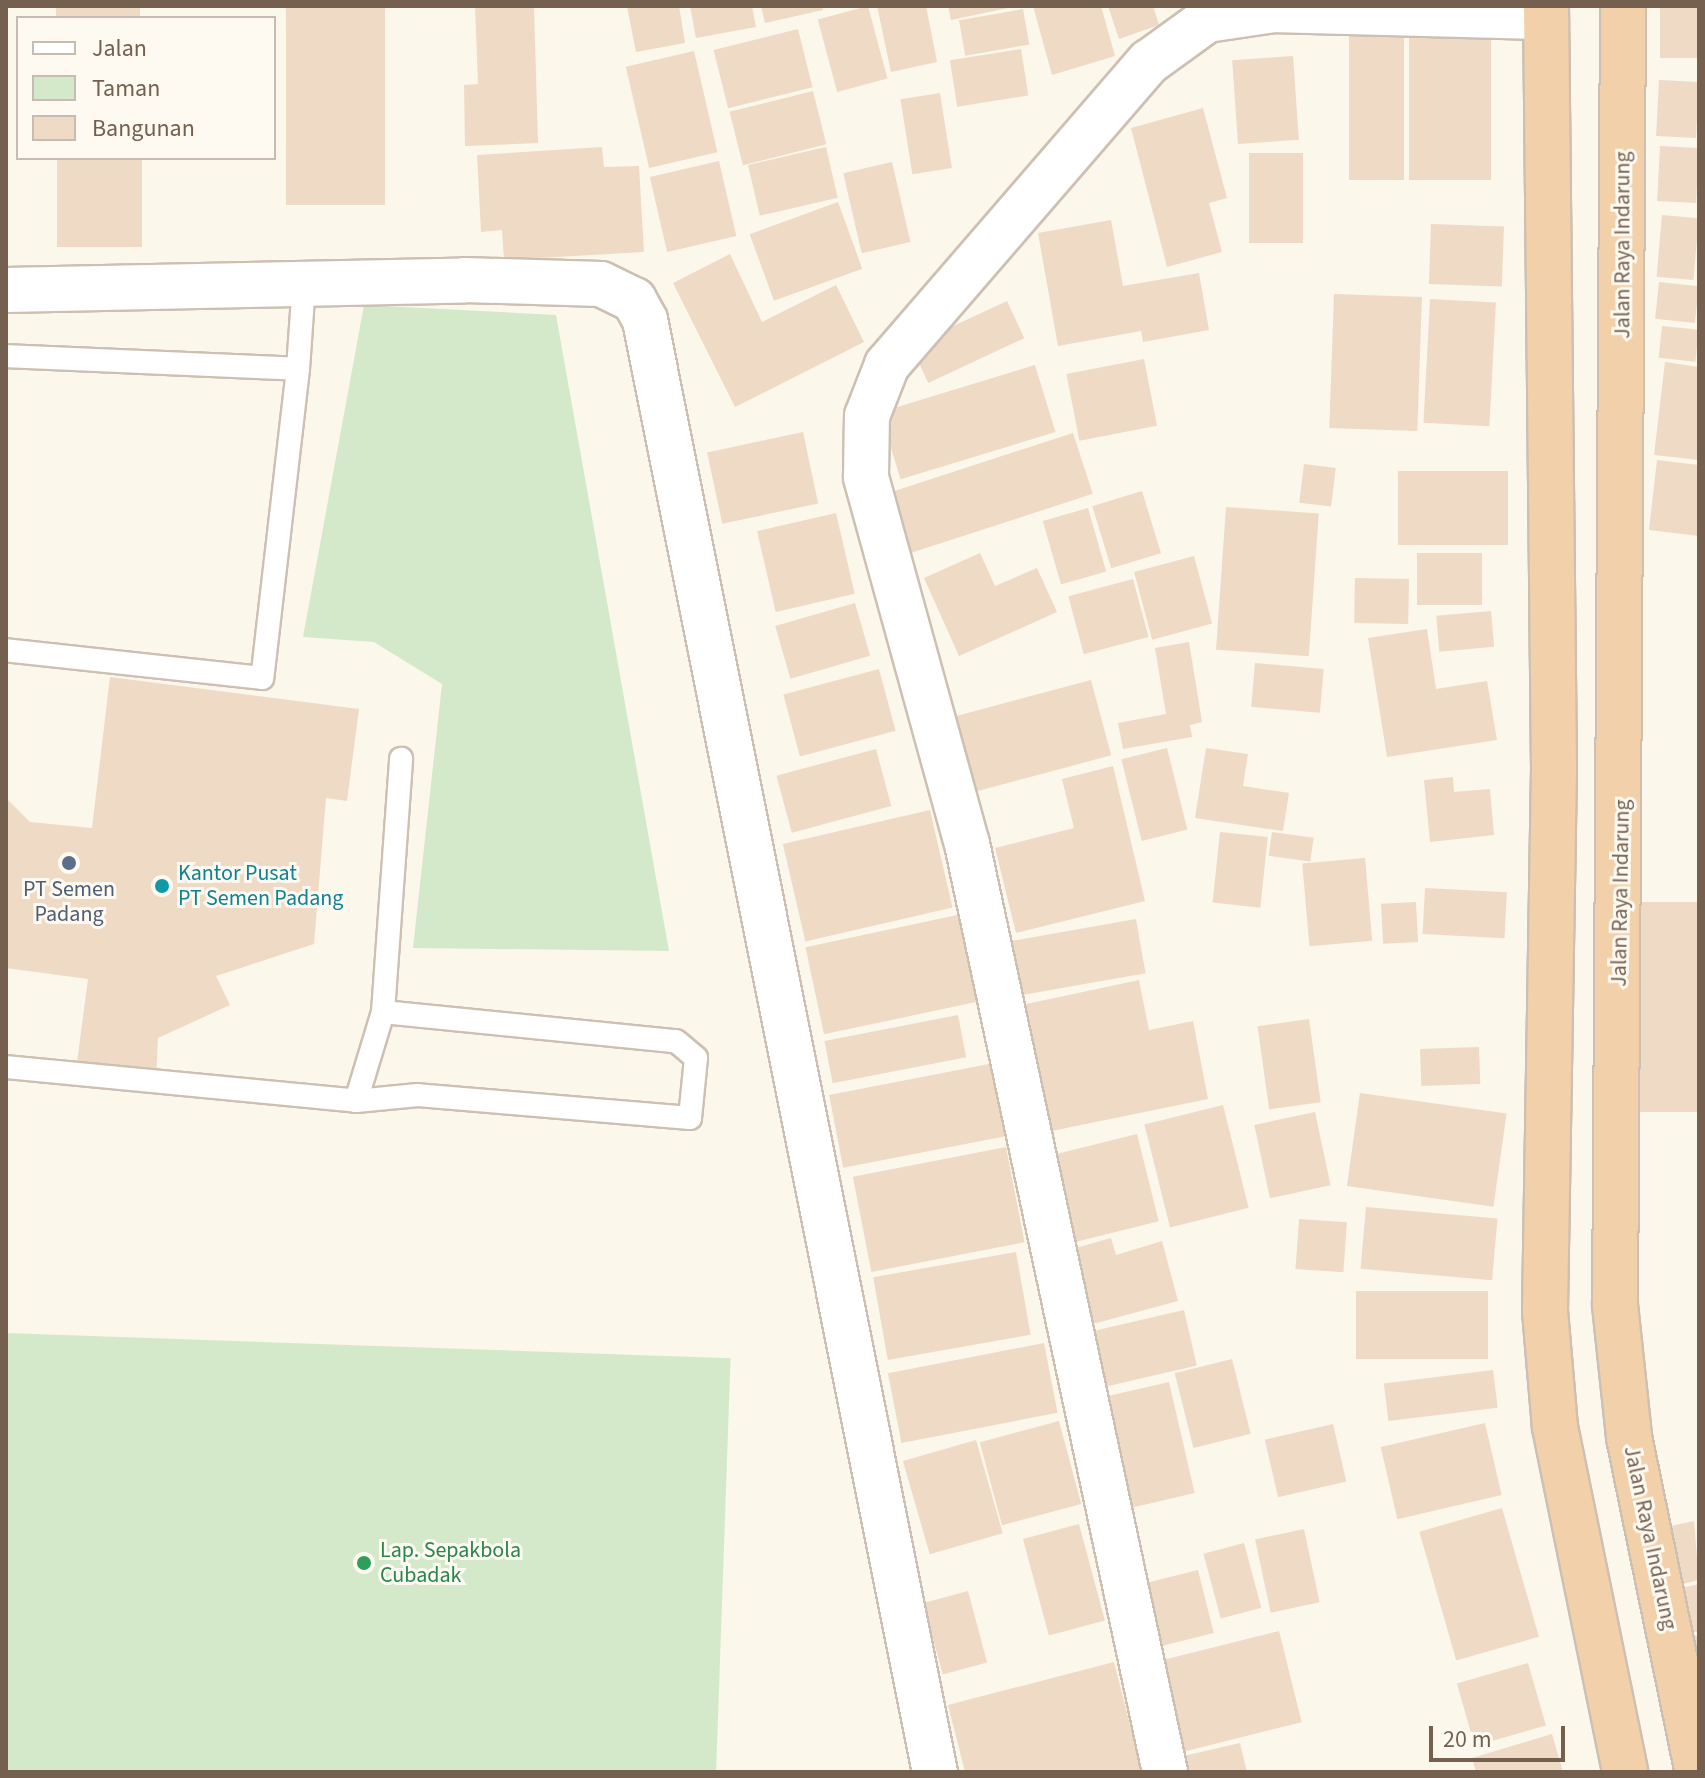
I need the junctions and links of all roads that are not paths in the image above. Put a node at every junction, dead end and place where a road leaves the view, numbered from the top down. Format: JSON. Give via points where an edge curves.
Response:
{"nodes":[{"id":1,"x":1623,"y":6,"type":"edge"},
{"id":2,"x":1546,"y":12,"type":"edge"},
{"id":3,"x":304,"y":283,"type":"junction"},
{"id":4,"x":6,"y":290,"type":"edge"},
{"id":5,"x":6,"y":356,"type":"edge"},
{"id":6,"x":298,"y":369,"type":"junction"},
{"id":7,"x":6,"y":650,"type":"edge"},
{"id":8,"x":401,"y":759,"type":"dead end"},
{"id":9,"x":1554,"y":768,"type":"junction"},
{"id":10,"x":1623,"y":769,"type":"junction"},
{"id":11,"x":383,"y":1012,"type":"junction"},
{"id":12,"x":6,"y":1067,"type":"edge"},
{"id":13,"x":356,"y":1101,"type":"junction"},
{"id":14,"x":935,"y":1772,"type":"edge"},
{"id":15,"x":1165,"y":1772,"type":"edge"},
{"id":16,"x":1624,"y":1772,"type":"edge"},
{"id":17,"x":1698,"y":1772,"type":"edge"}],
"edges":[{"from":1,"to":10,"type":"highway","name":"Jalan Raya Indarung"},
{"from":2,"to":9,"type":"highway"},
{"from":2,"to":15,"type":"street","via":[[1274,10],[1207,20],[1149,62],[887,365],[867,416],[866,477],[967,844]]},
{"from":3,"to":4,"type":"street"},
{"from":3,"to":6,"type":"lane"},
{"from":3,"to":14,"type":"street","via":[[601,284],[634,300],[645,320]]},
{"from":5,"to":6,"type":"lane"},
{"from":6,"to":7,"type":"lane","via":[[262,678]]},
{"from":8,"to":11,"type":"lane"},
{"from":9,"to":10,"type":"highway"},
{"from":9,"to":16,"type":"highway","via":[[1549,1378]]},
{"from":10,"to":17,"type":"highway","name":"Jalan Raya Indarung","via":[[1619,1363]]},
{"from":11,"to":13,"type":"lane"},
{"from":11,"to":13,"type":"lane","via":[[676,1041],[696,1058],[690,1118],[418,1095]]},
{"from":12,"to":13,"type":"lane"}]}
